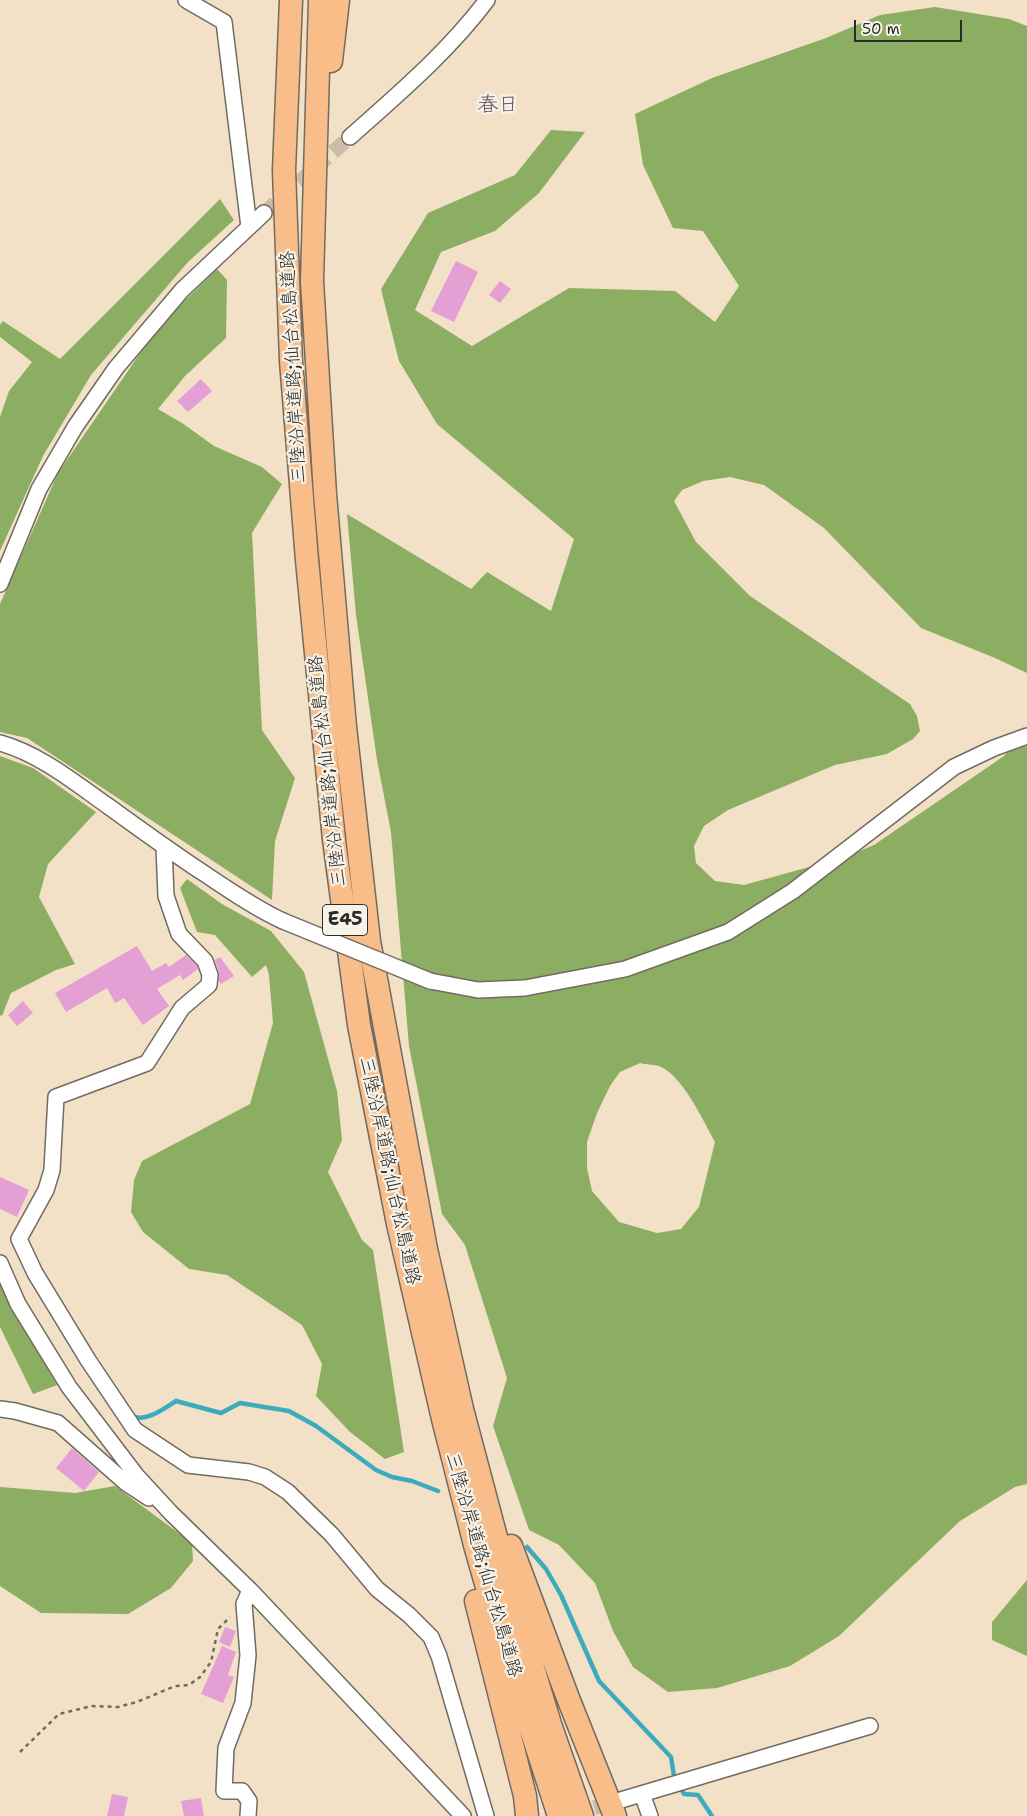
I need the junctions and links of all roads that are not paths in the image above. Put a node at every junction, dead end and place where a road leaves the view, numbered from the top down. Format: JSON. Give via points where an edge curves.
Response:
{"nodes":[{"id":1,"x":186,"y":0,"type":"edge"},
{"id":2,"x":291,"y":0,"type":"edge"},
{"id":3,"x":320,"y":0,"type":"edge"},
{"id":4,"x":338,"y":0,"type":"edge"},
{"id":5,"x":488,"y":0,"type":"edge"},
{"id":6,"x":350,"y":137,"type":"tunnel mouth"},
{"id":7,"x":316,"y":139,"type":"junction"},
{"id":8,"x":264,"y":214,"type":"tunnel mouth"},
{"id":9,"x":249,"y":227,"type":"junction"},
{"id":10,"x":0,"y":584,"type":"edge"},
{"id":11,"x":1027,"y":736,"type":"edge"},
{"id":12,"x":0,"y":744,"type":"edge"},
{"id":13,"x":164,"y":847,"type":"junction"},
{"id":14,"x":0,"y":1263,"type":"edge"},
{"id":15,"x":0,"y":1409,"type":"edge"},
{"id":16,"x":452,"y":1414,"type":"junction"},
{"id":17,"x":171,"y":1513,"type":"junction"},
{"id":18,"x":247,"y":1597,"type":"junction"},
{"id":19,"x":870,"y":1726,"type":"dead end"},
{"id":20,"x":642,"y":1794,"type":"junction"},
{"id":21,"x":618,"y":1808,"type":"edge"},
{"id":22,"x":248,"y":1816,"type":"edge"},
{"id":23,"x":463,"y":1816,"type":"edge"},
{"id":24,"x":486,"y":1816,"type":"edge"},
{"id":25,"x":527,"y":1816,"type":"edge"},
{"id":26,"x":559,"y":1816,"type":"edge"},
{"id":27,"x":582,"y":1816,"type":"edge"},
{"id":28,"x":650,"y":1816,"type":"edge"}],
"edges":[{"from":1,"to":9,"type":"street","via":[[224,22]]},
{"from":2,"to":16,"type":"highway","name":"三陸沿岸道路;仙台松島道路","number":"E45","via":[[284,170],[291,361],[334,840],[359,1025],[398,1224]]},
{"from":3,"to":7,"type":"highway","name":"三陸沿岸道路;仙台松島道路","number":"E45"},
{"from":4,"to":7,"type":"highway","via":[[332,54]]},
{"from":5,"to":6,"type":"street","via":[[424,71]]},
{"from":7,"to":16,"type":"highway","name":"三陸沿岸道路;仙台松島道路","number":"E45","via":[[312,280],[325,494],[345,727],[369,941],[426,1250]]},
{"from":8,"to":9,"type":"street"},
{"from":9,"to":10,"type":"street","via":[[182,290],[116,368],[39,489]]},
{"from":11,"to":13,"type":"street","bridge":true,"via":[[954,767],[793,891],[728,932],[625,969],[525,988],[478,990],[430,981],[267,913]]},
{"from":12,"to":13,"type":"street","via":[[28,753]]},
{"from":13,"to":24,"type":"street","via":[[166,896],[179,934],[205,961],[210,975],[209,985],[182,1008],[147,1063],[56,1098],[52,1170],[46,1190],[19,1239],[44,1289],[135,1430],[188,1465],[249,1472],[265,1477],[288,1492],[332,1535],[377,1589],[432,1637]]},
{"from":14,"to":17,"type":"street","via":[[18,1304],[69,1387],[136,1475]]},
{"from":15,"to":17,"type":"street","via":[[58,1423],[126,1483]]},
{"from":16,"to":21,"type":"highway","via":[[565,1689]]},
{"from":16,"to":25,"type":"highway","via":[[467,1564],[523,1787]]},
{"from":16,"to":26,"type":"highway","name":"三陸沿岸道路;仙台松島道路","number":"E45","via":[[475,1545]]},
{"from":16,"to":27,"type":"highway","name":"三陸沿岸道路;仙台松島道路","number":"E45"},
{"from":17,"to":18,"type":"street"},
{"from":18,"to":22,"type":"street","via":[[248,1655],[243,1703],[226,1748],[224,1791],[242,1791],[249,1800]]},
{"from":18,"to":23,"type":"street"},
{"from":19,"to":20,"type":"street"},
{"from":20,"to":21,"type":"street"},
{"from":20,"to":28,"type":"street"}]}
